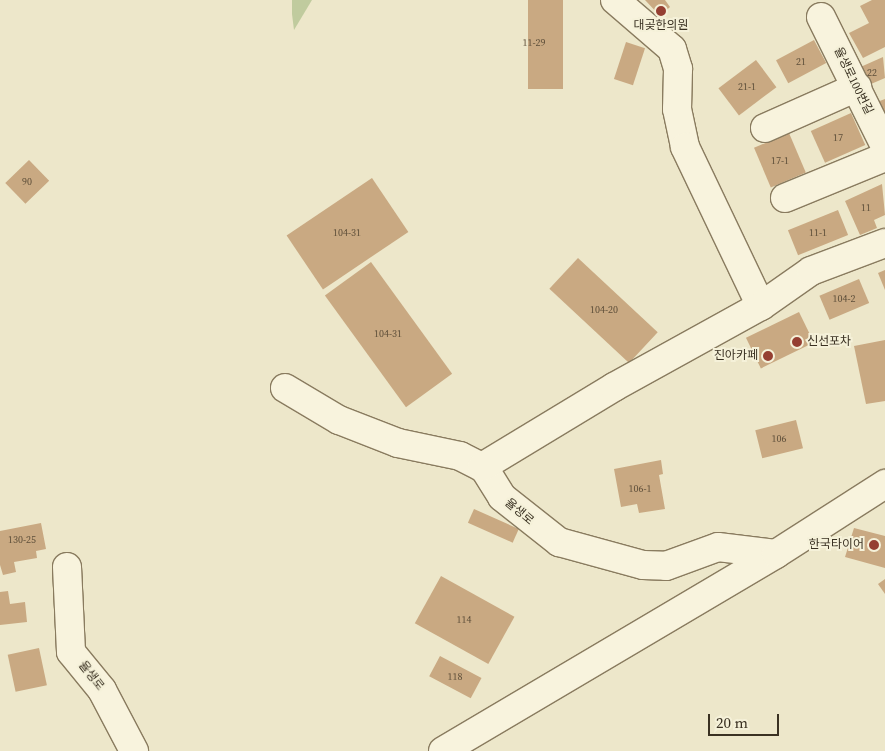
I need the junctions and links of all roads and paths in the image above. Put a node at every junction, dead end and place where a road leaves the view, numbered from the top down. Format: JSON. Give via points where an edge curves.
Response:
{"nodes":[{"id":1,"x":615,"y":0,"type":"edge"},
{"id":2,"x":821,"y":17,"type":"dead end"},
{"id":3,"x":857,"y":87,"type":"junction"},
{"id":4,"x":766,"y":128,"type":"dead end"},
{"id":5,"x":885,"y":146,"type":"edge"},
{"id":6,"x":885,"y":157,"type":"edge"},
{"id":7,"x":785,"y":198,"type":"dead end"},
{"id":8,"x":885,"y":242,"type":"edge"},
{"id":9,"x":761,"y":306,"type":"junction"},
{"id":10,"x":285,"y":388,"type":"dead end"},
{"id":11,"x":482,"y":467,"type":"junction"},
{"id":12,"x":885,"y":484,"type":"edge"},
{"id":13,"x":776,"y":554,"type":"junction"},
{"id":14,"x":67,"y":567,"type":"dead end"},
{"id":15,"x":134,"y":751,"type":"edge"},
{"id":16,"x":443,"y":751,"type":"edge"}],
"edges":[{"from":1,"to":9,"type":"street","via":[[672,49],[678,69],[677,109],[685,147]]},
{"from":2,"to":3,"type":"street","name":"율생로100번길"},
{"from":3,"to":4,"type":"street"},
{"from":3,"to":5,"type":"street","name":"율생로100번길"},
{"from":6,"to":7,"type":"street"},
{"from":8,"to":9,"type":"street","via":[[811,271]]},
{"from":9,"to":11,"type":"street","via":[[614,387]]},
{"from":10,"to":11,"type":"street","name":"율생로","via":[[339,420],[398,442],[460,456]]},
{"from":11,"to":13,"type":"street","name":"율생로","via":[[502,497],[530,522],[559,542],[598,554],[643,565],[666,566],[718,548]]},
{"from":12,"to":13,"type":"street"},
{"from":13,"to":16,"type":"street"},
{"from":14,"to":15,"type":"street","name":"율생로","via":[[71,652],[102,690]]}]}
